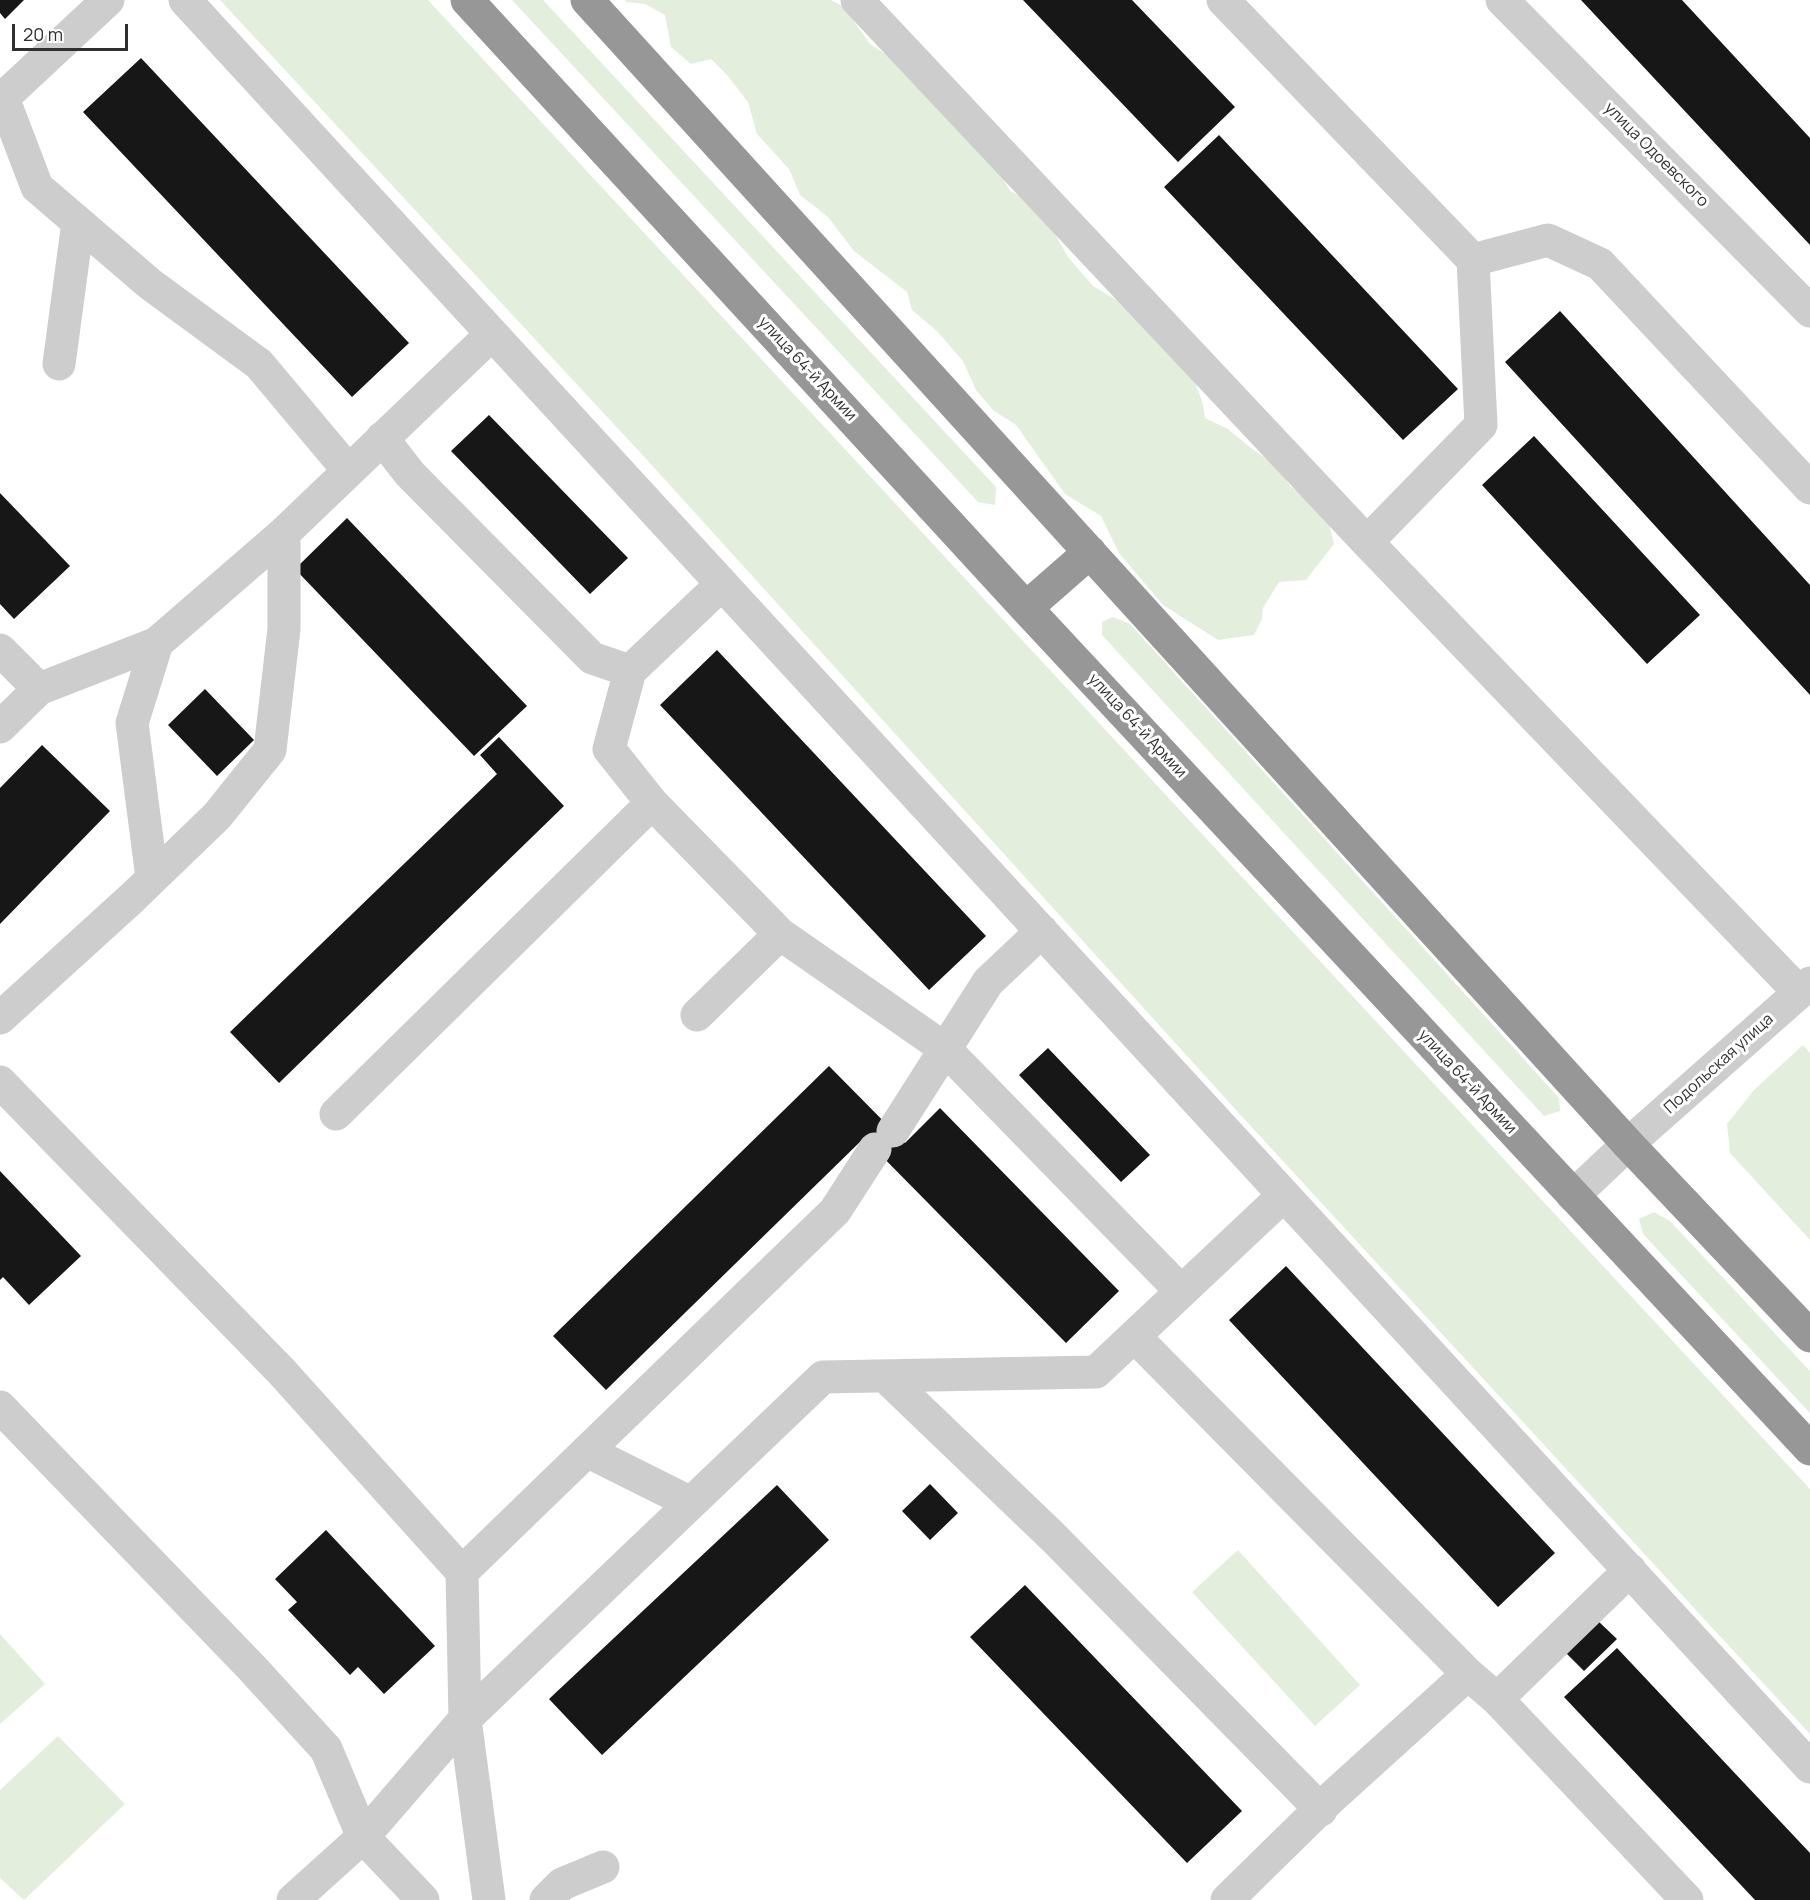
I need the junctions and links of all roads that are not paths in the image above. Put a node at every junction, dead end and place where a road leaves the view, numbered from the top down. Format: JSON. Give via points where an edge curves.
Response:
{"nodes":[{"id":1,"x":108,"y":0,"type":"edge"},
{"id":2,"x":185,"y":0,"type":"edge"},
{"id":3,"x":467,"y":0,"type":"edge"},
{"id":4,"x":587,"y":0,"type":"edge"},
{"id":5,"x":857,"y":0,"type":"edge"},
{"id":6,"x":1223,"y":0,"type":"edge"},
{"id":7,"x":1502,"y":0,"type":"edge"},
{"id":8,"x":1,"y":98,"type":"edge"},
{"id":9,"x":78,"y":222,"type":"junction"},
{"id":10,"x":1473,"y":260,"type":"junction"},
{"id":11,"x":1810,"y":311,"type":"edge"},
{"id":12,"x":492,"y":334,"type":"junction"},
{"id":13,"x":59,"y":364,"type":"dead end"},
{"id":14,"x":382,"y":438,"type":"junction"},
{"id":15,"x":348,"y":470,"type":"junction"},
{"id":16,"x":1810,"y":488,"type":"edge"},
{"id":17,"x":284,"y":533,"type":"junction"},
{"id":18,"x":1367,"y":542,"type":"junction"},
{"id":19,"x":1090,"y":552,"type":"junction"},
{"id":20,"x":722,"y":584,"type":"junction"},
{"id":21,"x":1026,"y":608,"type":"junction"},
{"id":22,"x":157,"y":644,"type":"junction"},
{"id":23,"x":0,"y":650,"type":"edge"},
{"id":24,"x":630,"y":671,"type":"junction"},
{"id":25,"x":39,"y":689,"type":"junction"},
{"id":26,"x":0,"y":727,"type":"edge"},
{"id":27,"x":652,"y":803,"type":"junction"},
{"id":28,"x":152,"y":878,"type":"junction"},
{"id":29,"x":1042,"y":931,"type":"junction"},
{"id":30,"x":780,"y":934,"type":"junction"},
{"id":31,"x":1805,"y":988,"type":"edge"},
{"id":32,"x":697,"y":1015,"type":"dead end"},
{"id":33,"x":0,"y":1018,"type":"edge"},
{"id":34,"x":944,"y":1048,"type":"junction"},
{"id":35,"x":0,"y":1082,"type":"edge"},
{"id":36,"x":336,"y":1114,"type":"dead end"},
{"id":37,"x":1628,"y":1144,"type":"junction"},
{"id":38,"x":1284,"y":1195,"type":"junction"},
{"id":39,"x":1573,"y":1196,"type":"junction"},
{"id":40,"x":1181,"y":1291,"type":"junction"},
{"id":41,"x":1134,"y":1336,"type":"junction"},
{"id":42,"x":1810,"y":1336,"type":"edge"},
{"id":43,"x":885,"y":1376,"type":"junction"},
{"id":44,"x":0,"y":1407,"type":"edge"},
{"id":45,"x":1810,"y":1449,"type":"edge"},
{"id":46,"x":587,"y":1451,"type":"junction"},
{"id":47,"x":691,"y":1503,"type":"junction"},
{"id":48,"x":1630,"y":1570,"type":"junction"},
{"id":49,"x":462,"y":1572,"type":"junction"},
{"id":50,"x":1468,"y":1674,"type":"junction"},
{"id":51,"x":1497,"y":1699,"type":"junction"},
{"id":52,"x":465,"y":1719,"type":"junction"},
{"id":53,"x":1810,"y":1767,"type":"edge"},
{"id":54,"x":1321,"y":1810,"type":"junction"},
{"id":55,"x":363,"y":1837,"type":"junction"},
{"id":56,"x":603,"y":1867,"type":"dead end"},
{"id":57,"x":1240,"y":1895,"type":"edge"},
{"id":58,"x":293,"y":1900,"type":"edge"},
{"id":59,"x":423,"y":1900,"type":"edge"},
{"id":60,"x":489,"y":1900,"type":"edge"},
{"id":61,"x":546,"y":1900,"type":"edge"},
{"id":62,"x":1687,"y":1900,"type":"edge"}],
"edges":[{"from":1,"to":8,"type":"street"},
{"from":2,"to":12,"type":"street"},
{"from":3,"to":21,"type":"highway","name":"улица 64-й Армии"},
{"from":4,"to":19,"type":"highway"},
{"from":5,"to":18,"type":"street"},
{"from":6,"to":10,"type":"street"},
{"from":7,"to":11,"type":"street","name":"улица Одоевского"},
{"from":8,"to":9,"type":"street","via":[[37,187]]},
{"from":9,"to":13,"type":"street"},
{"from":9,"to":15,"type":"street","via":[[150,284],[259,364]]},
{"from":10,"to":16,"type":"street","via":[[1548,240],[1599,264]]},
{"from":10,"to":18,"type":"street","via":[[1481,425]]},
{"from":12,"to":14,"type":"street"},
{"from":12,"to":20,"type":"street"},
{"from":14,"to":15,"type":"street"},
{"from":14,"to":24,"type":"street","via":[[410,474],[592,658]]},
{"from":15,"to":17,"type":"street"},
{"from":17,"to":22,"type":"street"},
{"from":17,"to":28,"type":"street","via":[[284,629],[270,750],[217,816]]},
{"from":18,"to":31,"type":"street"},
{"from":19,"to":21,"type":"highway"},
{"from":19,"to":37,"type":"highway"},
{"from":20,"to":24,"type":"street"},
{"from":20,"to":29,"type":"street"},
{"from":21,"to":39,"type":"highway","name":"улица 64-й Армии"},
{"from":22,"to":25,"type":"street"},
{"from":22,"to":28,"type":"street","via":[[132,723]]},
{"from":23,"to":25,"type":"street"},
{"from":24,"to":27,"type":"street","via":[[609,750]]},
{"from":25,"to":26,"type":"street"},
{"from":27,"to":30,"type":"street"},
{"from":27,"to":36,"type":"street"},
{"from":28,"to":33,"type":"street"},
{"from":29,"to":34,"type":"street","via":[[988,982]]},
{"from":29,"to":38,"type":"street"},
{"from":30,"to":32,"type":"street"},
{"from":30,"to":34,"type":"street"},
{"from":31,"to":37,"type":"street","name":"Подольская улица"},
{"from":34,"to":40,"type":"street"},
{"from":34,"to":46,"type":"street","via":[[835,1211]]},
{"from":35,"to":49,"type":"street","via":[[282,1372]]},
{"from":37,"to":39,"type":"street","name":"Подольская улица"},
{"from":37,"to":42,"type":"highway"},
{"from":38,"to":40,"type":"street"},
{"from":38,"to":48,"type":"street"},
{"from":39,"to":45,"type":"highway","name":"улица 64-й Армии"},
{"from":40,"to":41,"type":"street"},
{"from":41,"to":43,"type":"street","via":[[1095,1372]]},
{"from":41,"to":50,"type":"street"},
{"from":43,"to":47,"type":"street","via":[[823,1377]]},
{"from":43,"to":54,"type":"street","via":[[1053,1537]]},
{"from":44,"to":55,"type":"street","via":[[326,1749]]},
{"from":46,"to":47,"type":"street"},
{"from":46,"to":49,"type":"street"},
{"from":47,"to":52,"type":"street"},
{"from":48,"to":51,"type":"street"},
{"from":48,"to":53,"type":"street"},
{"from":49,"to":52,"type":"street"},
{"from":50,"to":51,"type":"street"},
{"from":50,"to":54,"type":"street"},
{"from":51,"to":62,"type":"street"},
{"from":52,"to":55,"type":"street"},
{"from":52,"to":60,"type":"street"},
{"from":54,"to":57,"type":"street"},
{"from":55,"to":58,"type":"street"},
{"from":55,"to":59,"type":"street"},
{"from":56,"to":61,"type":"street","via":[[562,1884]]}]}
